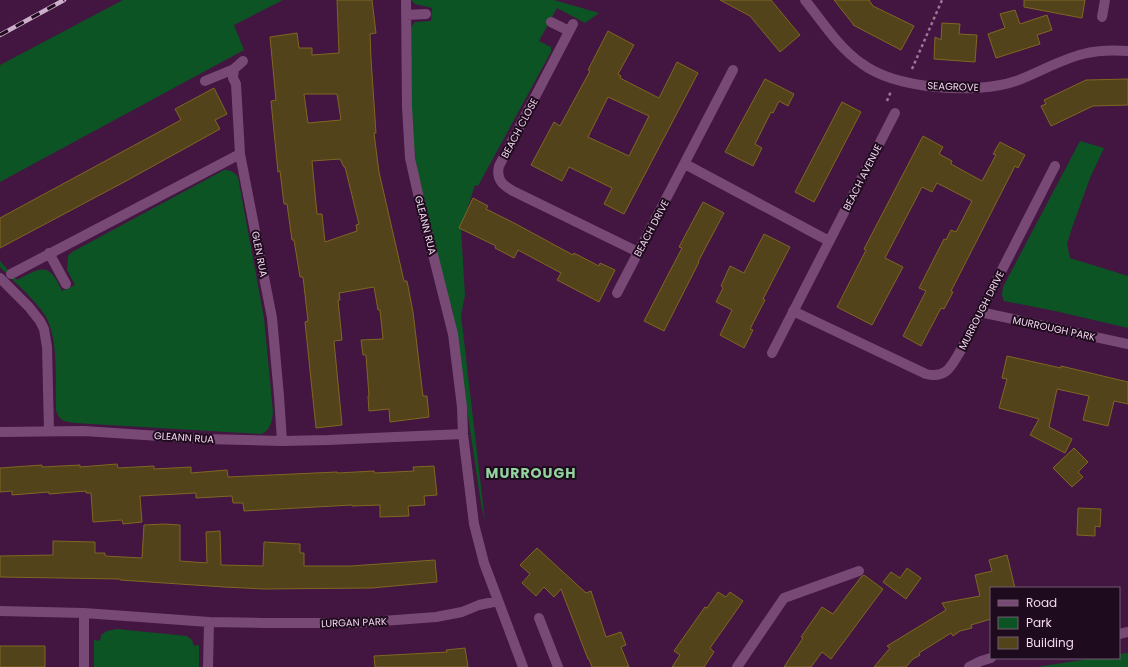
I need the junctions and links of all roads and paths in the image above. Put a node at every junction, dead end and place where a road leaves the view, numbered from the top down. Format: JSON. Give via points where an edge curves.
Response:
{"nodes":[{"id":1,"x":406,"y":0,"type":"edge"},
{"id":2,"x":804,"y":0,"type":"edge"},
{"id":3,"x":942,"y":0,"type":"edge"},
{"id":4,"x":1105,"y":0,"type":"edge"},
{"id":5,"x":406,"y":14,"type":"junction"},
{"id":6,"x":426,"y":14,"type":"dead end"},
{"id":7,"x":1102,"y":18,"type":"dead end"},
{"id":8,"x":551,"y":22,"type":"dead end"},
{"id":9,"x":1128,"y":51,"type":"edge"},
{"id":10,"x":243,"y":60,"type":"dead end"},
{"id":11,"x":234,"y":69,"type":"junction"},
{"id":12,"x":733,"y":70,"type":"dead end"},
{"id":13,"x":205,"y":81,"type":"dead end"},
{"id":14,"x":901,"y":81,"type":"junction"},
{"id":15,"x":895,"y":113,"type":"joint"},
{"id":16,"x":240,"y":154,"type":"junction"},
{"id":17,"x":685,"y":164,"type":"junction"},
{"id":18,"x":1055,"y":166,"type":"dead end"},
{"id":19,"x":830,"y":241,"type":"junction"},
{"id":20,"x":638,"y":252,"type":"junction"},
{"id":21,"x":49,"y":253,"type":"junction"},
{"id":22,"x":11,"y":274,"type":"dead end"},
{"id":23,"x":0,"y":278,"type":"edge"},
{"id":24,"x":66,"y":284,"type":"dead end"},
{"id":25,"x":617,"y":293,"type":"dead end"},
{"id":26,"x":793,"y":311,"type":"junction"},
{"id":27,"x":980,"y":312,"type":"junction"},
{"id":28,"x":1128,"y":344,"type":"edge"},
{"id":29,"x":772,"y":353,"type":"dead end"},
{"id":30,"x":49,"y":431,"type":"junction"},
{"id":31,"x":0,"y":432,"type":"edge"},
{"id":32,"x":463,"y":434,"type":"junction"},
{"id":33,"x":282,"y":441,"type":"junction"},
{"id":34,"x":859,"y":571,"type":"dead end"},
{"id":35,"x":498,"y":601,"type":"junction"},
{"id":36,"x":0,"y":611,"type":"edge"},
{"id":37,"x":84,"y":613,"type":"junction"},
{"id":38,"x":539,"y":618,"type":"dead end"},
{"id":39,"x":209,"y":622,"type":"junction"},
{"id":40,"x":990,"y":658,"type":"edge"},
{"id":41,"x":84,"y":667,"type":"edge"},
{"id":42,"x":208,"y":667,"type":"edge"},
{"id":43,"x":523,"y":667,"type":"edge"},
{"id":44,"x":558,"y":667,"type":"edge"},
{"id":45,"x":737,"y":667,"type":"edge"},
{"id":46,"x":968,"y":667,"type":"edge"}],
"edges":[{"from":1,"to":5,"type":"street","name":"GLEANN RUA"},
{"from":2,"to":14,"type":"street","name":"SEAGROVE","via":[[853,57],[876,73]]},
{"from":3,"to":14,"type":"path"},
{"from":4,"to":7,"type":"street"},
{"from":5,"to":6,"type":"street"},
{"from":5,"to":32,"type":"street","name":"GLEANN RUA","via":[[410,158],[453,334]]},
{"from":8,"to":20,"type":"street","name":"BEACH CLOSE","via":[[571,28],[499,166],[498,176],[502,184],[513,191]]},
{"from":9,"to":14,"type":"street","name":"SEAGROVE","via":[[1084,54],[1015,81],[991,87],[954,88]]},
{"from":10,"to":11,"type":"street"},
{"from":11,"to":13,"type":"street"},
{"from":11,"to":16,"type":"street","name":"GLEN RUA"},
{"from":12,"to":17,"type":"street","name":"BEACH DRIVE"},
{"from":14,"to":15,"type":"path","via":[[885,106]]},
{"from":15,"to":19,"type":"street","name":"BEACH AVENUE"},
{"from":16,"to":21,"type":"street"},
{"from":16,"to":33,"type":"street","name":"GLEN RUA","via":[[272,318]]},
{"from":17,"to":19,"type":"street"},
{"from":17,"to":20,"type":"street","name":"BEACH DRIVE"},
{"from":18,"to":27,"type":"street","name":"MURROUGH DRIVE"},
{"from":19,"to":26,"type":"street","name":"BEACH AVENUE"},
{"from":20,"to":25,"type":"street","name":"BEACH DRIVE"},
{"from":21,"to":22,"type":"street"},
{"from":21,"to":24,"type":"street"},
{"from":23,"to":30,"type":"street","via":[[29,307],[44,329],[47,347]]},
{"from":26,"to":27,"type":"street","name":"MURROUGH DRIVE","via":[[934,376],[947,371]]},
{"from":26,"to":29,"type":"street","name":"BEACH AVENUE"},
{"from":27,"to":28,"type":"street","name":"MURROUGH PARK"},
{"from":30,"to":31,"type":"street","name":"GLEANN RUA"},
{"from":30,"to":33,"type":"street","name":"GLEANN RUA"},
{"from":32,"to":33,"type":"street","name":"GLEANN RUA"},
{"from":32,"to":35,"type":"street","name":"GLEANN RUA","via":[[474,524]]},
{"from":34,"to":45,"type":"street","via":[[784,598]]},
{"from":35,"to":39,"type":"street","name":"LURGAN PARK","via":[[450,614],[397,620],[348,623]]},
{"from":35,"to":43,"type":"street"},
{"from":36,"to":37,"type":"street","name":"LURGAN PARK"},
{"from":37,"to":39,"type":"street","name":"LURGAN PARK"},
{"from":37,"to":41,"type":"street"},
{"from":38,"to":44,"type":"street"},
{"from":39,"to":42,"type":"street"},
{"from":40,"to":46,"type":"street"}]}
